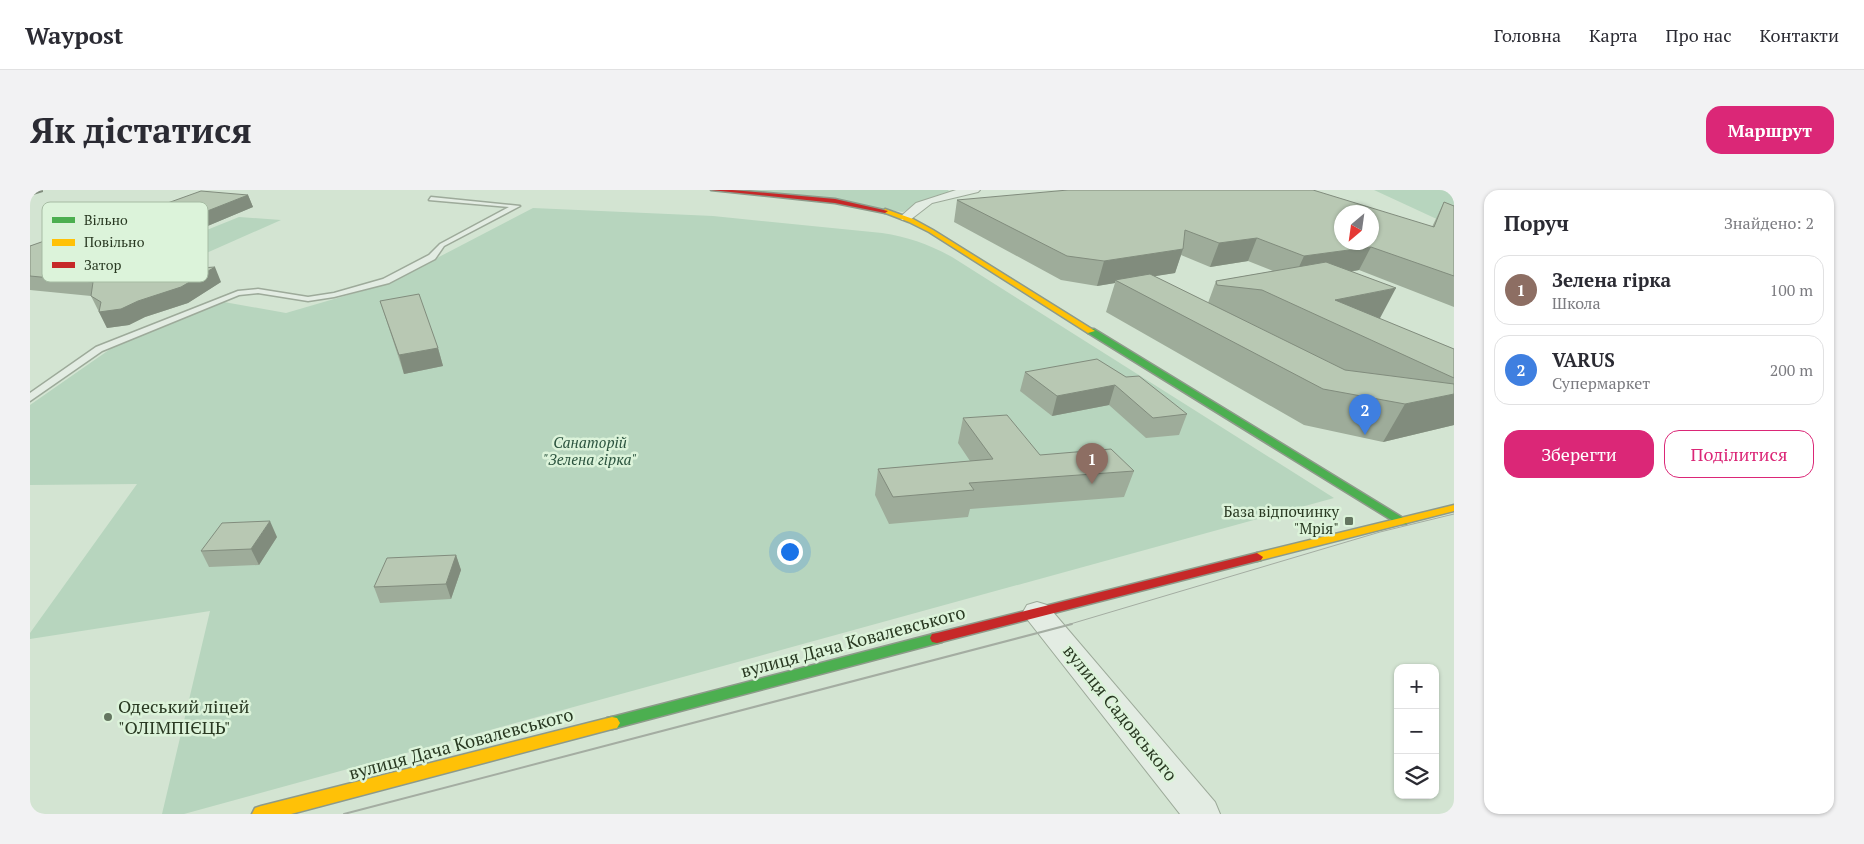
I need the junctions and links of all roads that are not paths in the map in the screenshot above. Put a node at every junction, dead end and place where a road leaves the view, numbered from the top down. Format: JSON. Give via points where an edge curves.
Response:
{"nodes":[{"id":1,"x":714,"y":190,"type":"edge"},
{"id":2,"x":974,"y":190,"type":"edge"},
{"id":3,"x":431,"y":199,"type":"dead end"},
{"id":4,"x":906,"y":217,"type":"junction"},
{"id":5,"x":30,"y":398,"type":"edge"},
{"id":6,"x":1454,"y":508,"type":"edge"},
{"id":7,"x":1402,"y":521,"type":"junction"},
{"id":8,"x":1037,"y":612,"type":"junction"},
{"id":9,"x":261,"y":814,"type":"edge"},
{"id":10,"x":1202,"y":814,"type":"edge"}],
"edges":[{"from":1,"to":4,"type":"street","via":[[859,206]]},
{"from":2,"to":4,"type":"street","via":[[931,200],[910,211]]},
{"from":3,"to":5,"type":"lane","via":[[517,206],[442,245],[432,258],[386,281],[308,299],[258,291],[238,293],[120,339],[83,360]]},
{"from":4,"to":7,"type":"street","via":[[934,230],[970,257]]},
{"from":6,"to":7,"type":"street","name":"вулиця Дача Ковалевського"},
{"from":7,"to":8,"type":"street","name":"вулиця Дача Ковалевського"},
{"from":8,"to":9,"type":"street","name":"вулиця Дача Ковалевського"},
{"from":8,"to":10,"type":"street","name":"вулиця Садовського"}]}
